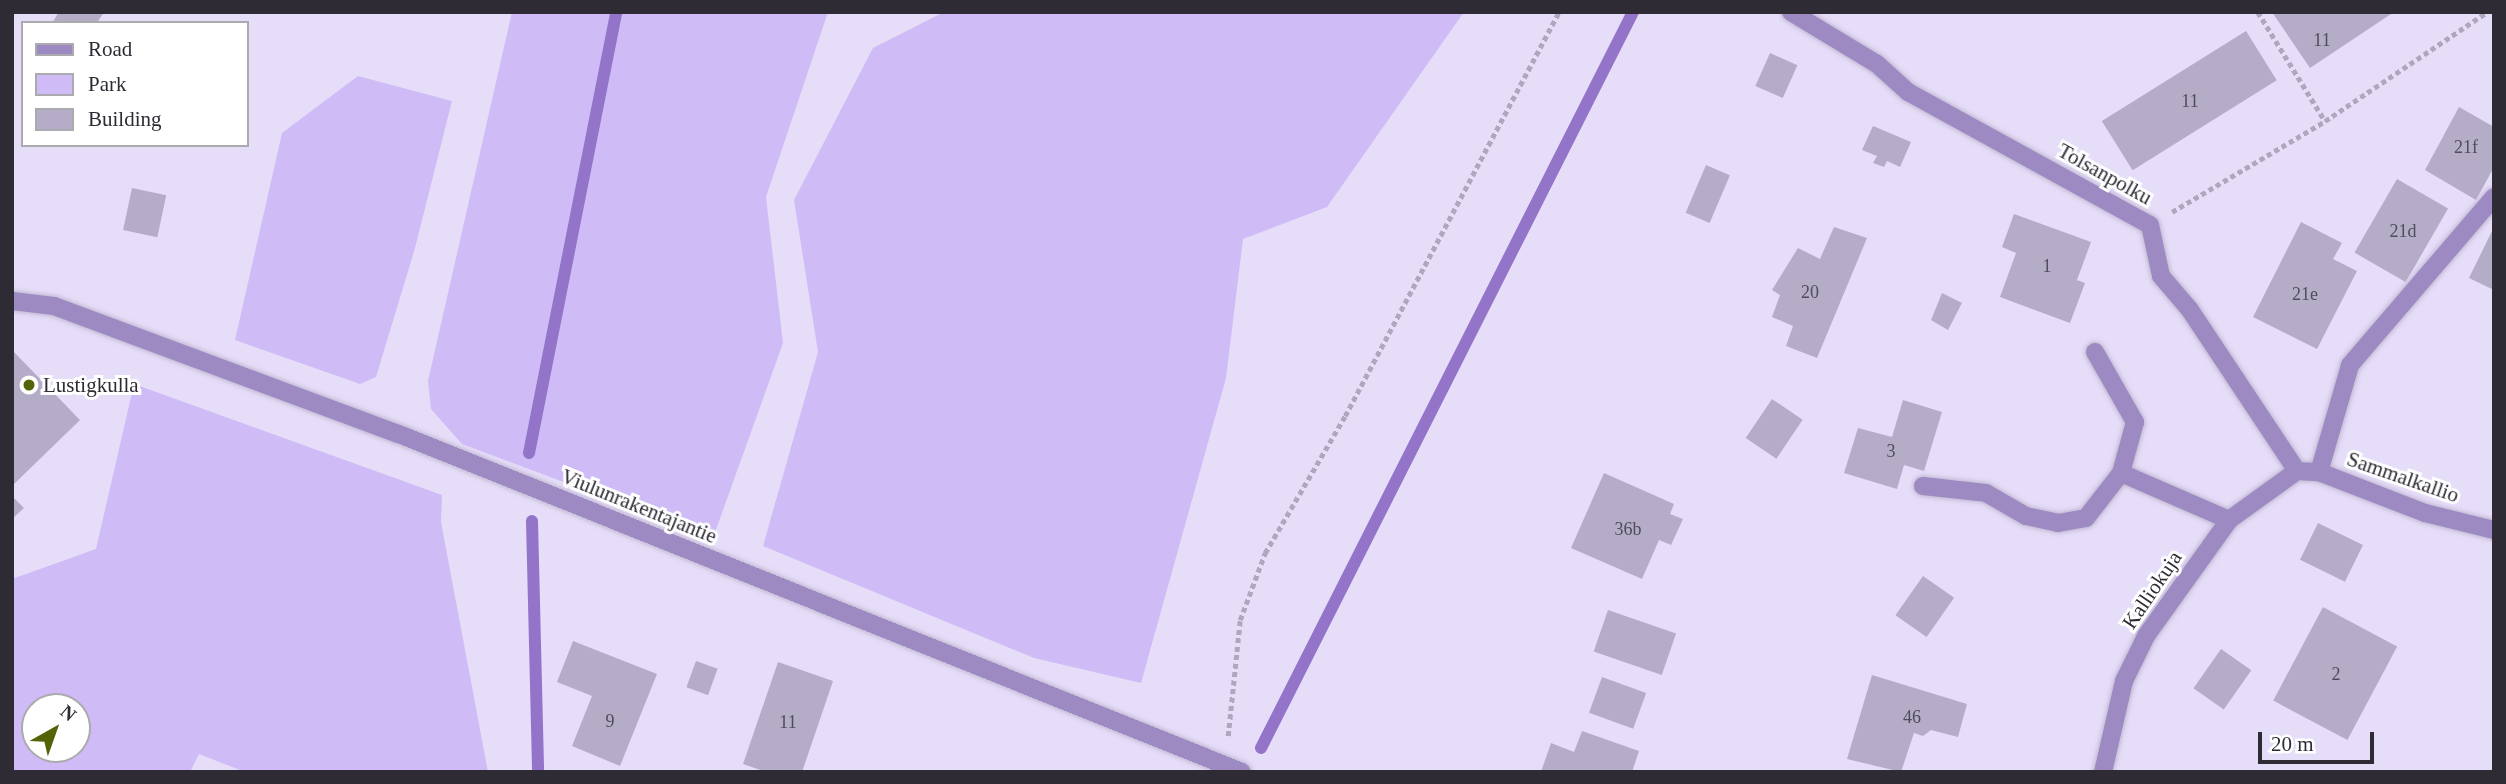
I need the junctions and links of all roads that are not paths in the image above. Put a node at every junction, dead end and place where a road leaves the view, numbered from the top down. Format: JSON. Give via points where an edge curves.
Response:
{"nodes":[{"id":1,"x":1791,"y":12,"type":"edge"},
{"id":2,"x":2494,"y":197,"type":"edge"},
{"id":3,"x":12,"y":300,"type":"edge"},
{"id":4,"x":2095,"y":352,"type":"dead end"},
{"id":5,"x":2297,"y":471,"type":"junction"},
{"id":6,"x":2319,"y":472,"type":"junction"},
{"id":7,"x":2121,"y":473,"type":"junction"},
{"id":8,"x":1923,"y":486,"type":"dead end"},
{"id":9,"x":2229,"y":520,"type":"junction"},
{"id":10,"x":2493,"y":527,"type":"edge"},
{"id":11,"x":1221,"y":768,"type":"edge"},
{"id":12,"x":1242,"y":772,"type":"edge"},
{"id":13,"x":2103,"y":772,"type":"edge"}],
"edges":[{"from":1,"to":5,"type":"street","name":"Tolsanpolku","via":[[1877,64],[1908,92],[2150,225],[2161,276],[2190,310]]},
{"from":2,"to":6,"type":"street","via":[[2350,365]]},
{"from":3,"to":11,"type":"street","name":"Viulunrakentajantie","via":[[54,306],[399,434]]},
{"from":4,"to":7,"type":"street","via":[[2135,422]]},
{"from":5,"to":6,"type":"street","name":"Sammalkallio"},
{"from":5,"to":9,"type":"street","name":"Kalliokuja"},
{"from":6,"to":10,"type":"street","name":"Sammalkallio","via":[[2425,513]]},
{"from":7,"to":8,"type":"street","via":[[2087,518],[2058,523],[2026,516],[1986,493]]},
{"from":7,"to":9,"type":"street"},
{"from":9,"to":13,"type":"street","name":"Kalliokuja","via":[[2146,636],[2124,681]]},
{"from":11,"to":12,"type":"street","name":"Viulunrakentajantie"}]}
